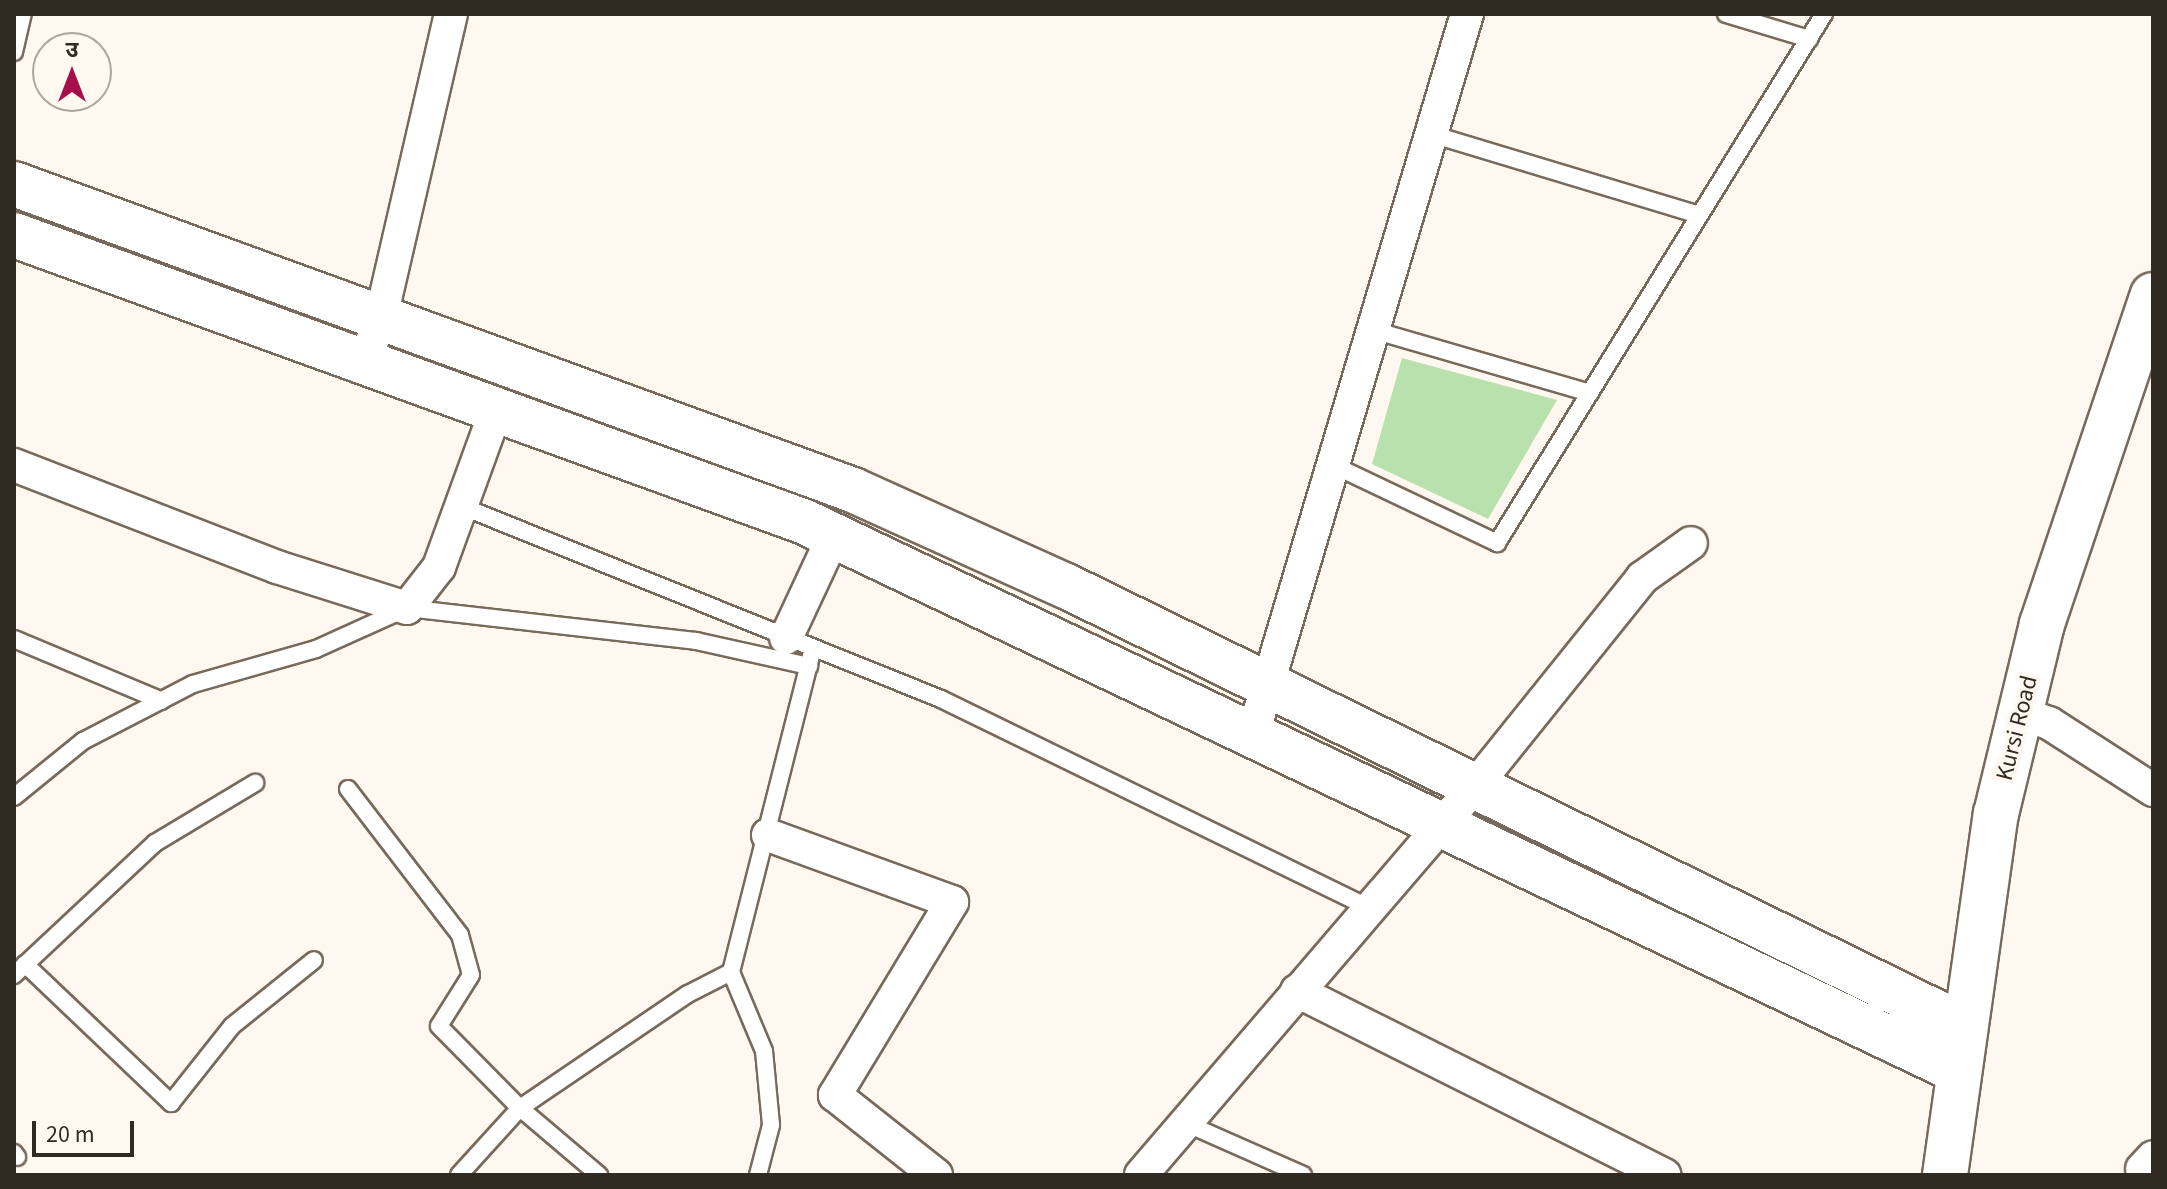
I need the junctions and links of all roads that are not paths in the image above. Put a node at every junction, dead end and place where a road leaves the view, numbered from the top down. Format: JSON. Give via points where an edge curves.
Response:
{"nodes":[{"id":1,"x":23,"y":14,"type":"edge"},
{"id":2,"x":451,"y":14,"type":"edge"},
{"id":3,"x":1467,"y":14,"type":"edge"},
{"id":4,"x":1726,"y":14,"type":"edge"},
{"id":5,"x":1824,"y":14,"type":"edge"},
{"id":6,"x":1809,"y":39,"type":"junction"},
{"id":7,"x":14,"y":52,"type":"edge"},
{"id":8,"x":1431,"y":134,"type":"junction"},
{"id":9,"x":14,"y":184,"type":"edge"},
{"id":10,"x":1699,"y":215,"type":"junction"},
{"id":11,"x":14,"y":235,"type":"edge"},
{"id":12,"x":2153,"y":295,"type":"edge"},
{"id":13,"x":381,"y":317,"type":"junction"},
{"id":14,"x":1373,"y":330,"type":"junction"},
{"id":15,"x":364,"y":363,"type":"junction"},
{"id":16,"x":2141,"y":372,"type":"edge"},
{"id":17,"x":1590,"y":393,"type":"junction"},
{"id":18,"x":496,"y":410,"type":"junction"},
{"id":19,"x":14,"y":465,"type":"edge"},
{"id":20,"x":1333,"y":465,"type":"junction"},
{"id":21,"x":461,"y":506,"type":"junction"},
{"id":22,"x":834,"y":535,"type":"junction"},
{"id":23,"x":1691,"y":543,"type":"dead end"},
{"id":24,"x":407,"y":608,"type":"junction"},
{"id":25,"x":14,"y":639,"type":"edge"},
{"id":26,"x":799,"y":642,"type":"junction"},
{"id":27,"x":809,"y":666,"type":"junction"},
{"id":28,"x":1268,"y":684,"type":"junction"},
{"id":29,"x":162,"y":701,"type":"junction"},
{"id":30,"x":2021,"y":713,"type":"junction"},
{"id":31,"x":1253,"y":734,"type":"junction"},
{"id":32,"x":255,"y":783,"type":"dead end"},
{"id":33,"x":1475,"y":786,"type":"junction"},
{"id":34,"x":348,"y":789,"type":"dead end"},
{"id":35,"x":2153,"y":790,"type":"edge"},
{"id":36,"x":14,"y":797,"type":"edge"},
{"id":37,"x":1443,"y":823,"type":"junction"},
{"id":38,"x":768,"y":835,"type":"junction"},
{"id":39,"x":1369,"y":908,"type":"junction"},
{"id":40,"x":314,"y":960,"type":"dead end"},
{"id":41,"x":20,"y":970,"type":"edge"},
{"id":42,"x":731,"y":972,"type":"junction"},
{"id":43,"x":1297,"y":991,"type":"junction"},
{"id":44,"x":1964,"y":1026,"type":"junction"},
{"id":45,"x":1958,"y":1071,"type":"junction"},
{"id":46,"x":520,"y":1108,"type":"junction"},
{"id":47,"x":1183,"y":1122,"type":"junction"},
{"id":48,"x":459,"y":1175,"type":"edge"},
{"id":49,"x":599,"y":1175,"type":"edge"},
{"id":50,"x":758,"y":1175,"type":"edge"},
{"id":51,"x":936,"y":1175,"type":"edge"},
{"id":52,"x":1141,"y":1175,"type":"edge"},
{"id":53,"x":1303,"y":1175,"type":"edge"},
{"id":54,"x":1664,"y":1175,"type":"edge"},
{"id":55,"x":1945,"y":1175,"type":"edge"}],
"edges":[{"from":1,"to":7,"type":"lane"},
{"from":2,"to":13,"type":"street"},
{"from":3,"to":8,"type":"street"},
{"from":4,"to":6,"type":"lane"},
{"from":5,"to":6,"type":"lane"},
{"from":6,"to":10,"type":"lane"},
{"from":8,"to":10,"type":"lane"},
{"from":8,"to":14,"type":"street"},
{"from":9,"to":13,"type":"street"},
{"from":10,"to":17,"type":"lane"},
{"from":11,"to":15,"type":"street"},
{"from":12,"to":16,"type":"street","name":"Kursi Road"},
{"from":13,"to":15,"type":"street"},
{"from":13,"to":28,"type":"street","via":[[853,490]]},
{"from":14,"to":17,"type":"lane"},
{"from":14,"to":20,"type":"street"},
{"from":15,"to":18,"type":"street"},
{"from":16,"to":30,"type":"street","name":"Kursi Road","via":[[2042,624]]},
{"from":17,"to":20,"type":"lane","via":[[1497,543]]},
{"from":18,"to":21,"type":"street"},
{"from":18,"to":22,"type":"street"},
{"from":19,"to":24,"type":"street","via":[[277,567]]},
{"from":20,"to":28,"type":"street"},
{"from":21,"to":24,"type":"street","via":[[439,567]]},
{"from":21,"to":26,"type":"lane"},
{"from":22,"to":26,"type":"street"},
{"from":22,"to":31,"type":"street"},
{"from":23,"to":33,"type":"street","via":[[1642,578]]},
{"from":24,"to":27,"type":"lane","via":[[696,641]]},
{"from":24,"to":29,"type":"lane","via":[[316,649],[193,684]]},
{"from":25,"to":29,"type":"lane"},
{"from":26,"to":27,"type":"lane"},
{"from":26,"to":39,"type":"lane","via":[[941,699]]},
{"from":27,"to":38,"type":"lane"},
{"from":28,"to":31,"type":"street"},
{"from":28,"to":33,"type":"street"},
{"from":29,"to":36,"type":"lane","via":[[83,741]]},
{"from":30,"to":35,"type":"street","via":[[2049,723]]},
{"from":30,"to":44,"type":"street","name":"Kursi Road","via":[[1996,814]]},
{"from":31,"to":37,"type":"street"},
{"from":32,"to":41,"type":"lane","via":[[155,843]]},
{"from":33,"to":37,"type":"street"},
{"from":33,"to":44,"type":"street"},
{"from":34,"to":46,"type":"lane","via":[[460,935],[471,975],[439,1026]]},
{"from":37,"to":39,"type":"street"},
{"from":37,"to":45,"type":"street"},
{"from":38,"to":42,"type":"lane"},
{"from":38,"to":51,"type":"street","via":[[952,902],[835,1095]]},
{"from":39,"to":43,"type":"street"},
{"from":40,"to":41,"type":"lane","via":[[232,1026],[171,1103]]},
{"from":42,"to":46,"type":"lane","via":[[688,994]]},
{"from":42,"to":50,"type":"lane","via":[[764,1051],[771,1125]]},
{"from":43,"to":47,"type":"street"},
{"from":43,"to":54,"type":"street"},
{"from":44,"to":45,"type":"street","name":"Kursi Road"},
{"from":45,"to":55,"type":"street","name":"Kursi Road"},
{"from":46,"to":48,"type":"lane"},
{"from":46,"to":49,"type":"lane"},
{"from":47,"to":52,"type":"street"},
{"from":47,"to":53,"type":"lane"}]}
